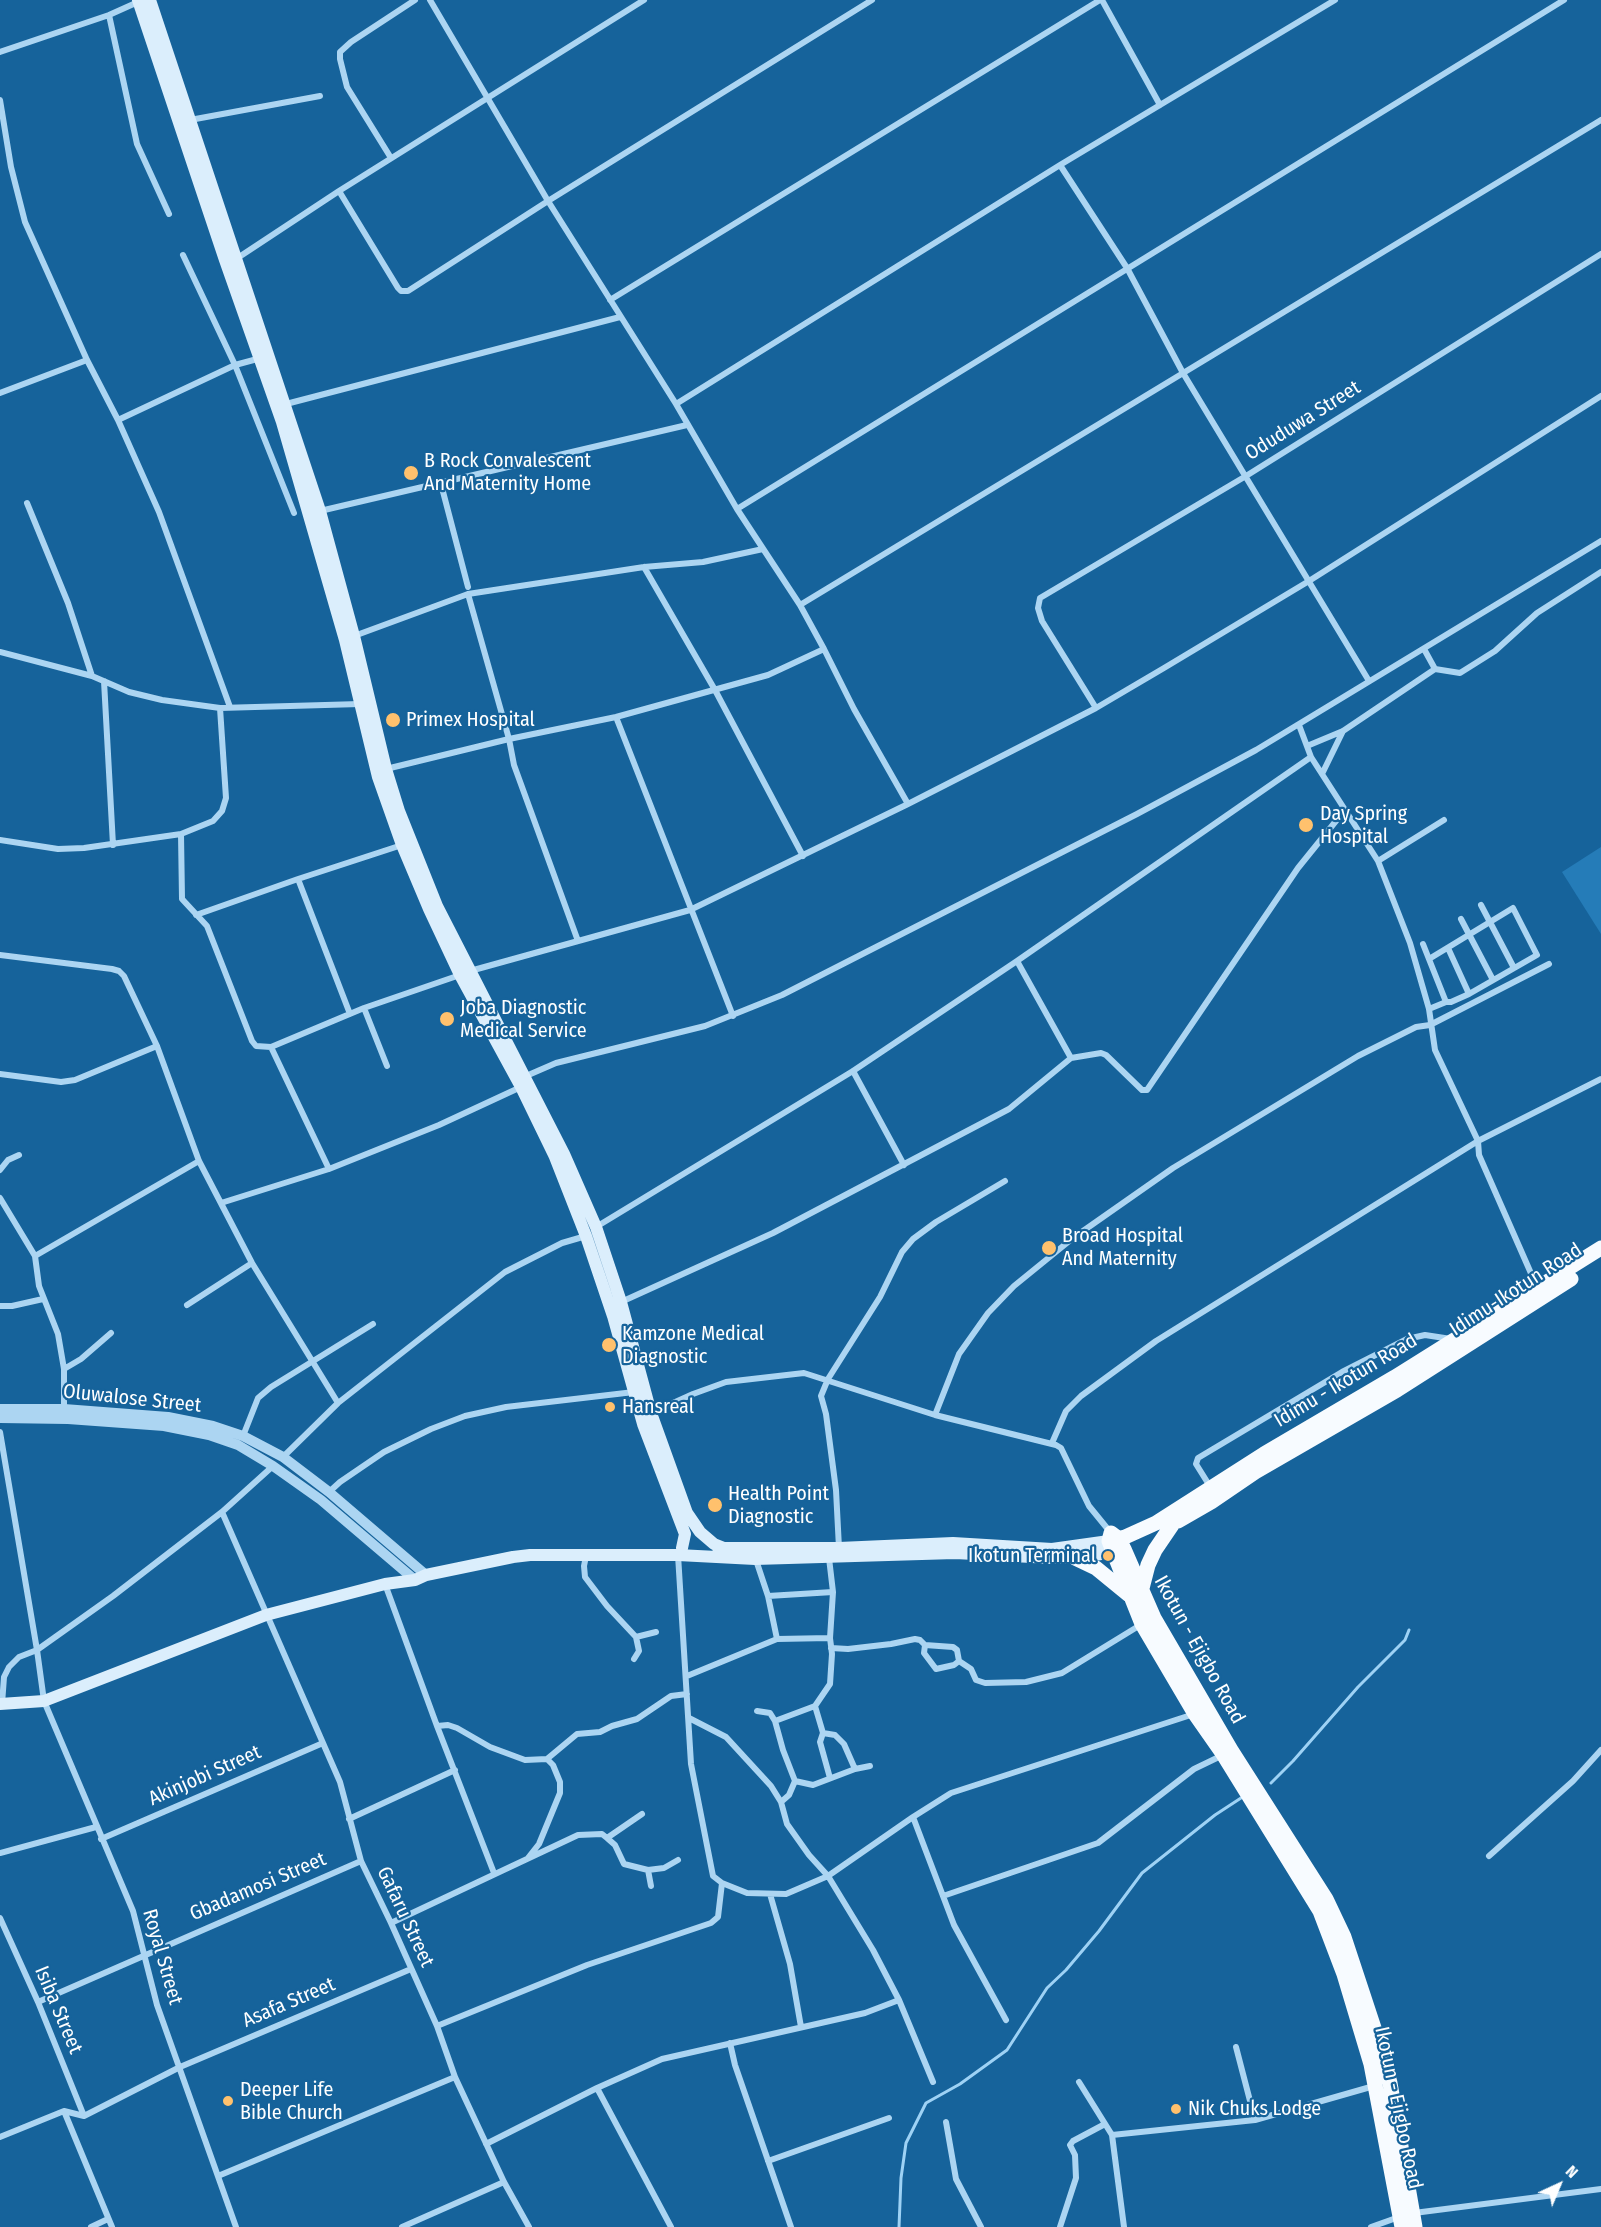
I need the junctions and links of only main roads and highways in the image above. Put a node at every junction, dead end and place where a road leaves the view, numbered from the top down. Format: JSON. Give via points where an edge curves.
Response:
{"nodes":[{"id":1,"x":142,"y":0,"type":"edge"},
{"id":2,"x":422,"y":883,"type":"junction"},
{"id":3,"x":523,"y":1082,"type":"junction"},
{"id":4,"x":1601,"y":1248,"type":"edge"},
{"id":5,"x":1601,"y":1260,"type":"edge"},
{"id":6,"x":1565,"y":1276,"type":"junction"},
{"id":7,"x":1172,"y":1525,"type":"junction"},
{"id":8,"x":700,"y":1532,"type":"junction"},
{"id":9,"x":1115,"y":1543,"type":"junction"},
{"id":10,"x":724,"y":1548,"type":"junction"},
{"id":11,"x":687,"y":1552,"type":"junction"},
{"id":12,"x":1075,"y":1558,"type":"junction"},
{"id":13,"x":419,"y":1576,"type":"junction"},
{"id":14,"x":1136,"y":1594,"type":"junction"},
{"id":15,"x":1,"y":1704,"type":"edge"},
{"id":16,"x":1374,"y":2051,"type":"junction"},
{"id":17,"x":1407,"y":2221,"type":"edge"}],
"edges":[{"from":1,"to":2,"type":"main road","via":[[189,120],[320,511],[386,769]]},
{"from":1,"to":2,"type":"main road","via":[[313,526],[378,777],[402,845]]},
{"from":2,"to":3,"type":"main road","via":[[464,973]]},
{"from":3,"to":8,"type":"main road","via":[[564,1154],[596,1227],[651,1413],[687,1513]]},
{"from":3,"to":11,"type":"main road","via":[[614,1316],[644,1424],[685,1534]]},
{"from":4,"to":6,"type":"main road","name":"Idimu - Ikotun Road"},
{"from":5,"to":6,"type":"main road","name":"Idimu-Ikotun Road"},
{"from":6,"to":7,"type":"main road","name":"Idimu-Ikotun Road","via":[[1396,1390]]},
{"from":6,"to":9,"type":"main road","name":"Idimu - Ikotun Road","via":[[1537,1288],[1146,1529]]},
{"from":7,"to":9,"type":"main road","name":"Idimu-Ikotun Road","via":[[1145,1540]]},
{"from":7,"to":14,"type":"main road","via":[[1155,1550]]},
{"from":8,"to":10,"type":"main road"},
{"from":8,"to":11,"type":"main road"},
{"from":9,"to":10,"type":"main road","via":[[1052,1549],[953,1543]]},
{"from":9,"to":12,"type":"main road"},
{"from":9,"to":14,"type":"main road","name":"Ikotun - Ejigbo Road"},
{"from":10,"to":11,"type":"main road"},
{"from":11,"to":12,"type":"main road","via":[[756,1559],[955,1553]]},
{"from":11,"to":13,"type":"main road","via":[[513,1557]]},
{"from":11,"to":13,"type":"main road","via":[[531,1550]]},
{"from":12,"to":14,"type":"main road"},
{"from":13,"to":15,"type":"main road","via":[[266,1616],[44,1701]]},
{"from":14,"to":16,"type":"main road","name":"Ikotun - Ejigbo Road","via":[[1142,1624],[1320,1911]]},
{"from":14,"to":16,"type":"main road","name":"Ikotun - Ejigbo Road","via":[[1326,1899],[1344,1937]]},
{"from":16,"to":17,"type":"main road","name":"Ikotun - Ejigbo Road","via":[[1375,2085]]},
{"from":16,"to":17,"type":"main road","name":"Ikotun - Ejigbo Road","via":[[1390,2083]]}]}
